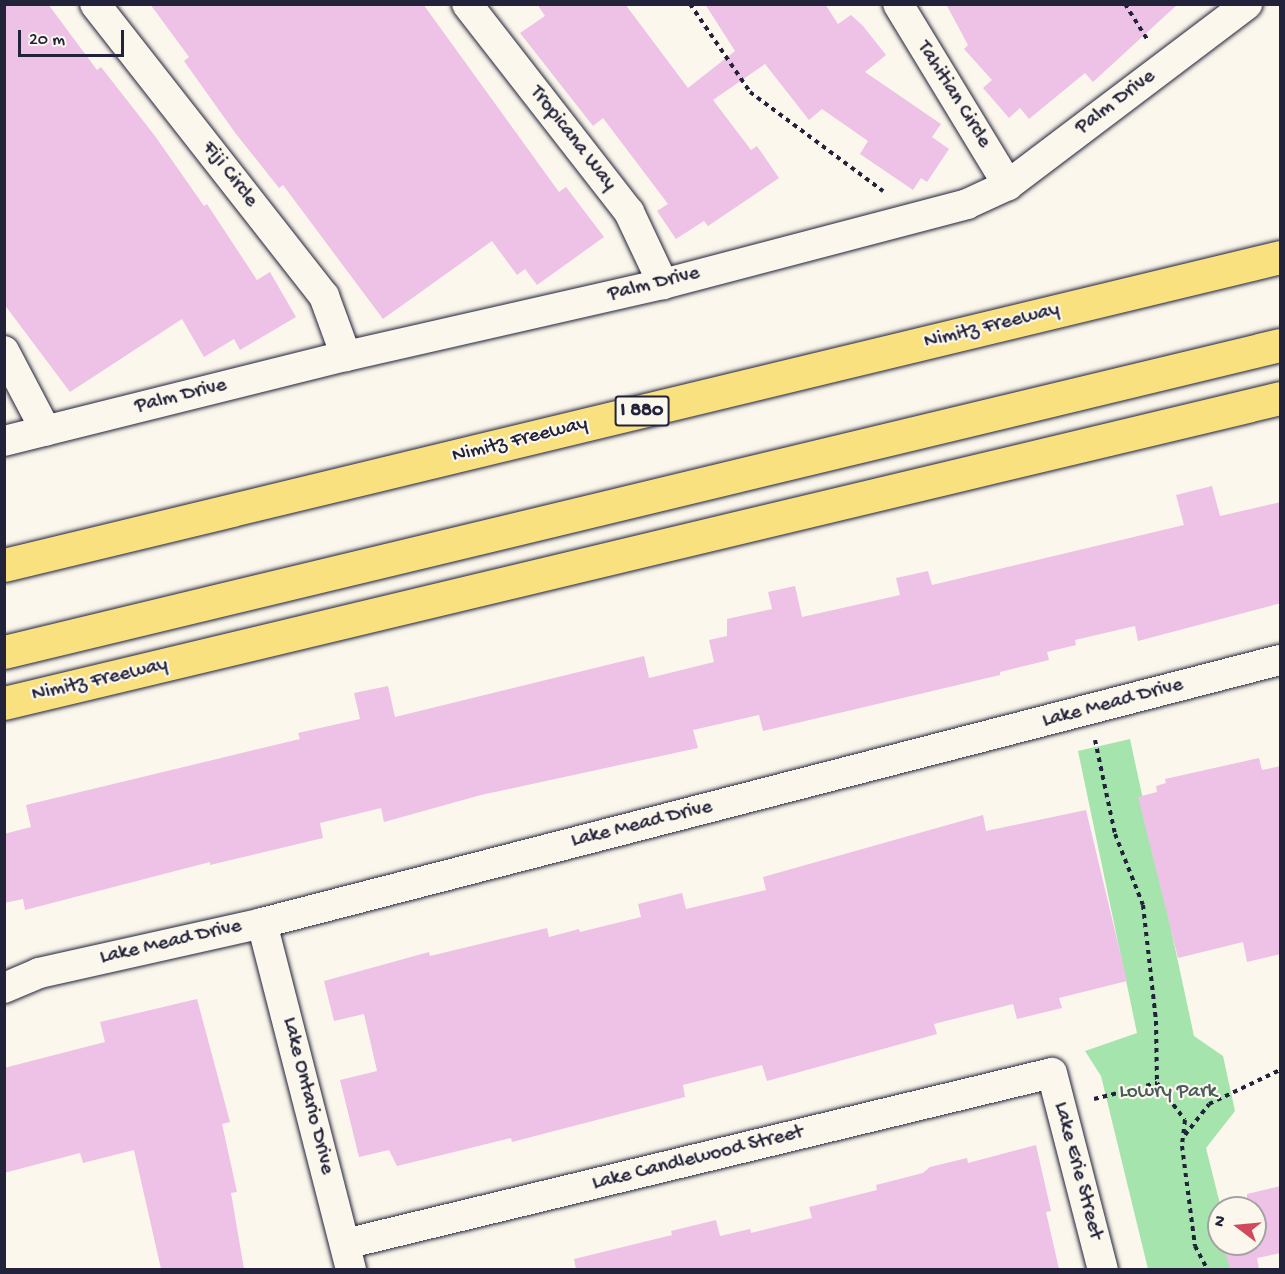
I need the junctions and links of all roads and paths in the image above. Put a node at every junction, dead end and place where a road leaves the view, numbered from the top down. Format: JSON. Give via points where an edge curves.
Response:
{"nodes":[{"id":1,"x":95,"y":4,"type":"edge"},
{"id":2,"x":467,"y":4,"type":"edge"},
{"id":3,"x":690,"y":4,"type":"edge"},
{"id":4,"x":897,"y":4,"type":"edge"},
{"id":5,"x":1125,"y":4,"type":"edge"},
{"id":6,"x":1247,"y":4,"type":"edge"},
{"id":7,"x":1160,"y":69,"type":"junction"},
{"id":8,"x":1008,"y":185,"type":"junction"},
{"id":9,"x":902,"y":221,"type":"junction"},
{"id":10,"x":1281,"y":257,"type":"edge"},
{"id":11,"x":663,"y":284,"type":"junction"},
{"id":12,"x":1281,"y":345,"type":"edge"},
{"id":13,"x":4,"y":351,"type":"edge"},
{"id":14,"x":346,"y":356,"type":"junction"},
{"id":15,"x":1281,"y":398,"type":"edge"},
{"id":16,"x":46,"y":431,"type":"junction"},
{"id":17,"x":4,"y":441,"type":"edge"},
{"id":18,"x":4,"y":565,"type":"edge"},
{"id":19,"x":4,"y":652,"type":"edge"},
{"id":20,"x":1281,"y":660,"type":"edge"},
{"id":21,"x":4,"y":703,"type":"edge"},
{"id":22,"x":1085,"y":711,"type":"junction"},
{"id":23,"x":262,"y":923,"type":"junction"},
{"id":24,"x":4,"y":988,"type":"edge"},
{"id":25,"x":1281,"y":1070,"type":"edge"},
{"id":26,"x":1052,"y":1073,"type":"joint"},
{"id":27,"x":1157,"y":1083,"type":"junction"},
{"id":28,"x":1060,"y":1107,"type":"junction"},
{"id":29,"x":1184,"y":1136,"type":"junction"},
{"id":30,"x":348,"y":1257,"type":"edge"},
{"id":31,"x":1103,"y":1269,"type":"edge"},
{"id":32,"x":1208,"y":1269,"type":"edge"}],
"edges":[{"from":1,"to":14,"type":"street","name":"Fiji Circle","via":[[324,296]]},
{"from":2,"to":11,"type":"street","name":"Tropicana Way","via":[[629,212]]},
{"from":3,"to":9,"type":"path","via":[[750,92],[896,201]]},
{"from":4,"to":8,"type":"street","name":"Tahitian Circle"},
{"from":5,"to":7,"type":"path","via":[[1154,50]]},
{"from":6,"to":7,"type":"street","name":"Palm Drive"},
{"from":7,"to":8,"type":"street","name":"Palm Drive"},
{"from":8,"to":9,"type":"street","name":"Palm Drive","via":[[967,204]]},
{"from":9,"to":11,"type":"street","name":"Palm Drive"},
{"from":10,"to":18,"type":"highway","name":"Nimitz Freeway","number":"I 880"},
{"from":11,"to":14,"type":"street","name":"Palm Drive"},
{"from":12,"to":19,"type":"highway"},
{"from":13,"to":16,"type":"street"},
{"from":14,"to":16,"type":"street","name":"Palm Drive"},
{"from":15,"to":21,"type":"highway","name":"Nimitz Freeway"},
{"from":16,"to":17,"type":"street","name":"Palm Drive"},
{"from":20,"to":22,"type":"street","name":"Lake Mead Drive"},
{"from":22,"to":23,"type":"street","name":"Lake Mead Drive"},
{"from":22,"to":27,"type":"path","via":[[1103,765],[1115,834],[1143,905],[1156,1021]]},
{"from":23,"to":24,"type":"street","name":"Lake Mead Drive","via":[[39,973]]},
{"from":23,"to":30,"type":"street","name":"Lake Ontario Drive"},
{"from":25,"to":29,"type":"path","via":[[1209,1104]]},
{"from":26,"to":28,"type":"street","name":"Lake Erie Street"},
{"from":26,"to":30,"type":"street","name":"Lake Candlewood Street"},
{"from":27,"to":28,"type":"path"},
{"from":27,"to":29,"type":"path","via":[[1185,1120]]},
{"from":28,"to":31,"type":"street","name":"Lake Erie Street"},
{"from":29,"to":32,"type":"path","via":[[1195,1246]]}]}
